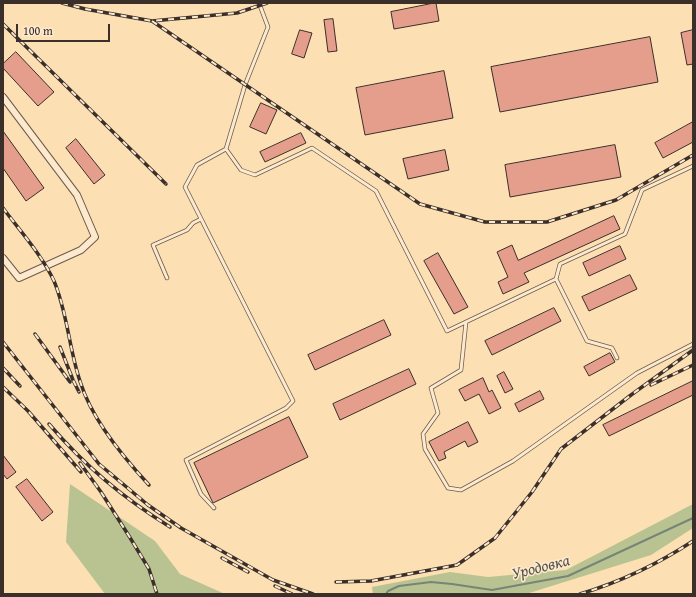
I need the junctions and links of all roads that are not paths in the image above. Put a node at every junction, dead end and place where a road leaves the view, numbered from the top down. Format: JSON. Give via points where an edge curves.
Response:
{"nodes":[{"id":1,"x":259,"y":3,"type":"edge"},
{"id":2,"x":3,"y":97,"type":"edge"},
{"id":3,"x":226,"y":148,"type":"junction"},
{"id":4,"x":693,"y":166,"type":"edge"},
{"id":5,"x":201,"y":219,"type":"junction"},
{"id":6,"x":3,"y":258,"type":"edge"},
{"id":7,"x":168,"y":278,"type":"dead end"},
{"id":8,"x":556,"y":279,"type":"junction"},
{"id":9,"x":466,"y":322,"type":"junction"},
{"id":10,"x":693,"y":344,"type":"edge"},
{"id":11,"x":617,"y":358,"type":"dead end"},
{"id":12,"x":214,"y":508,"type":"dead end"}],
"edges":[{"from":1,"to":3,"type":"lane","via":[[268,27],[245,85]]},
{"from":2,"to":6,"type":"street","via":[[77,195],[95,237],[81,250],[19,278]]},
{"from":3,"to":5,"type":"lane","via":[[197,165],[185,187]]},
{"from":3,"to":9,"type":"lane","via":[[241,170],[255,176],[312,148],[376,191],[447,331]]},
{"from":4,"to":8,"type":"lane","via":[[642,190],[625,234],[560,264]]},
{"from":5,"to":7,"type":"lane","via":[[187,230],[153,246]]},
{"from":5,"to":12,"type":"lane","via":[[293,401],[286,408],[186,460],[200,494]]},
{"from":8,"to":9,"type":"lane"},
{"from":8,"to":11,"type":"lane","via":[[587,341],[612,348]]},
{"from":9,"to":10,"type":"lane","via":[[461,370],[431,388],[438,413],[424,434],[425,449],[448,488],[461,490],[513,461],[637,373]]}]}
